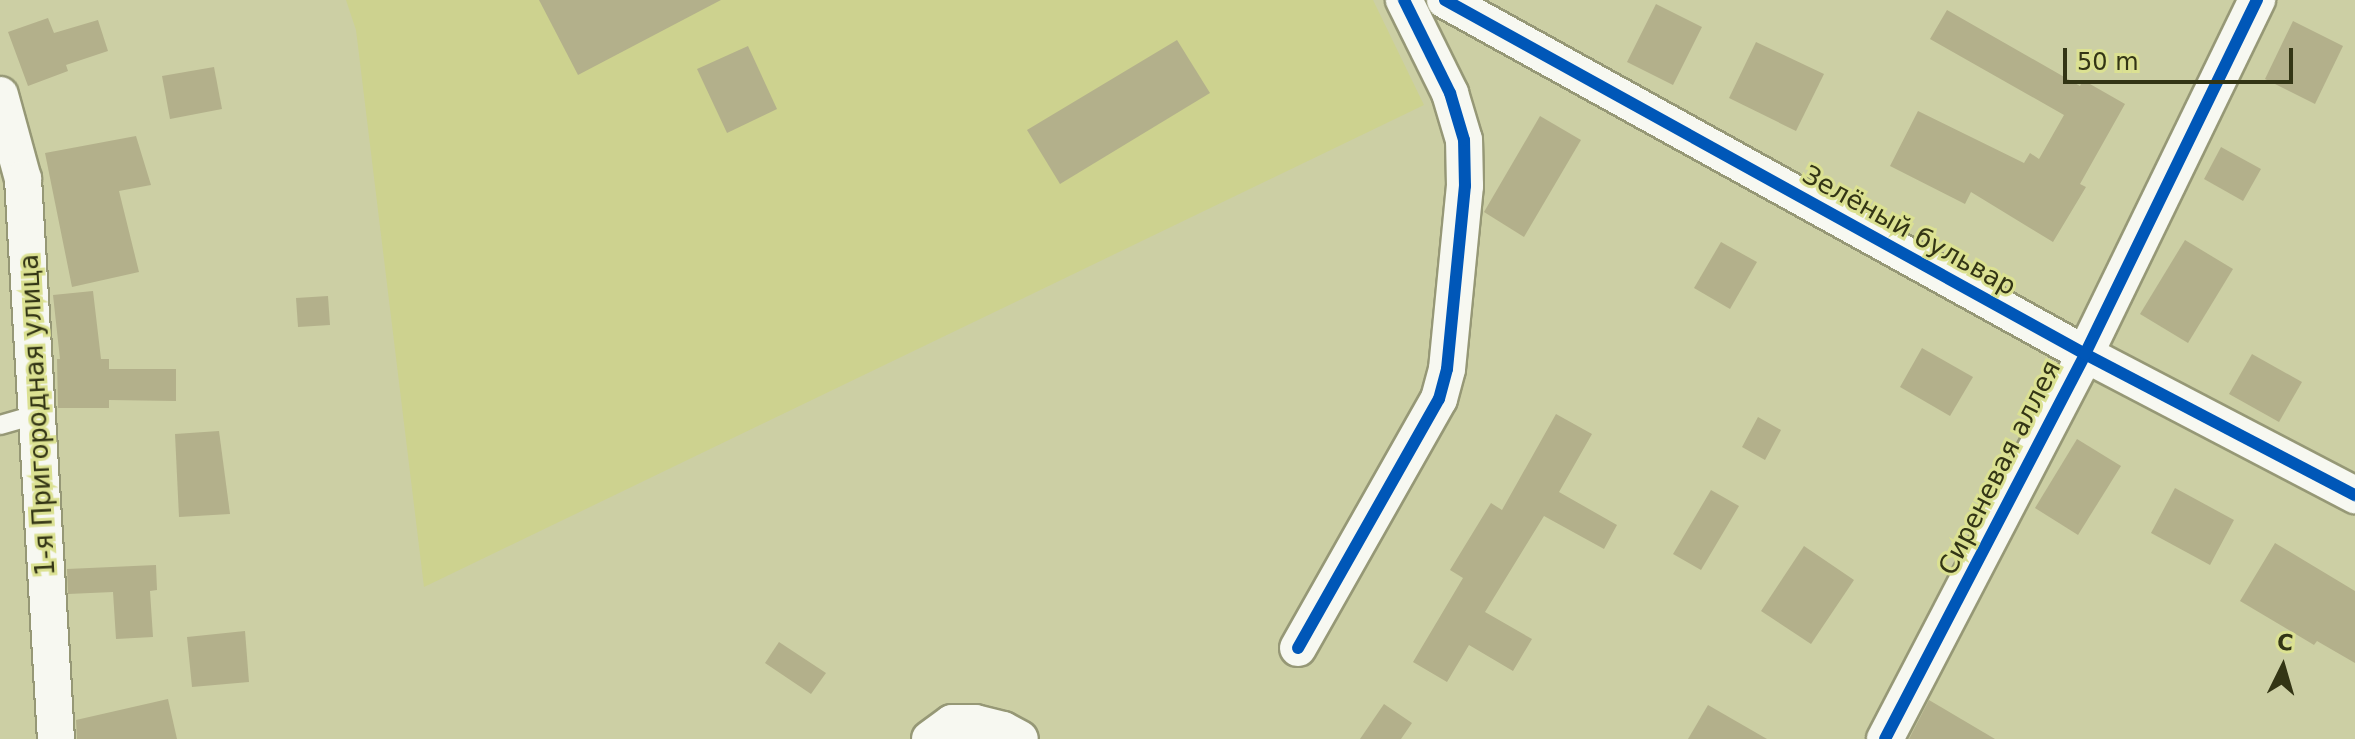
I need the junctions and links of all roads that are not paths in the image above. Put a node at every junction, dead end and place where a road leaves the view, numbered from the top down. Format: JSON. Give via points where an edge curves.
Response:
{"nodes":[{"id":1,"x":1404,"y":0,"type":"edge"},
{"id":2,"x":1445,"y":0,"type":"edge"},
{"id":3,"x":2257,"y":0,"type":"edge"},
{"id":4,"x":0,"y":95,"type":"edge"},
{"id":5,"x":2085,"y":354,"type":"junction"},
{"id":6,"x":38,"y":414,"type":"junction"},
{"id":7,"x":0,"y":425,"type":"edge"},
{"id":8,"x":2355,"y":495,"type":"edge"},
{"id":9,"x":1298,"y":648,"type":"dead end"},
{"id":10,"x":56,"y":739,"type":"edge"},
{"id":11,"x":930,"y":739,"type":"edge"},
{"id":12,"x":1020,"y":739,"type":"edge"},
{"id":13,"x":1885,"y":739,"type":"edge"}],
"edges":[{"from":1,"to":9,"type":"street","via":[[1450,93],[1464,140],[1465,186],[1447,369],[1439,399]]},
{"from":2,"to":5,"type":"street","name":"Зелёный бульвар"},
{"from":3,"to":5,"type":"street","name":"Сиреневая аллея"},
{"from":4,"to":6,"type":"street","name":"1-я Пригородная улица","via":[[23,179]]},
{"from":5,"to":8,"type":"street","name":"Зелёный бульвар"},
{"from":5,"to":13,"type":"street","name":"Сиреневая аллея"},
{"from":6,"to":7,"type":"lane"},
{"from":6,"to":10,"type":"street","name":"1-я Пригородная улица"},
{"from":11,"to":12,"type":"street","via":[[952,723],[975,723]]}]}
